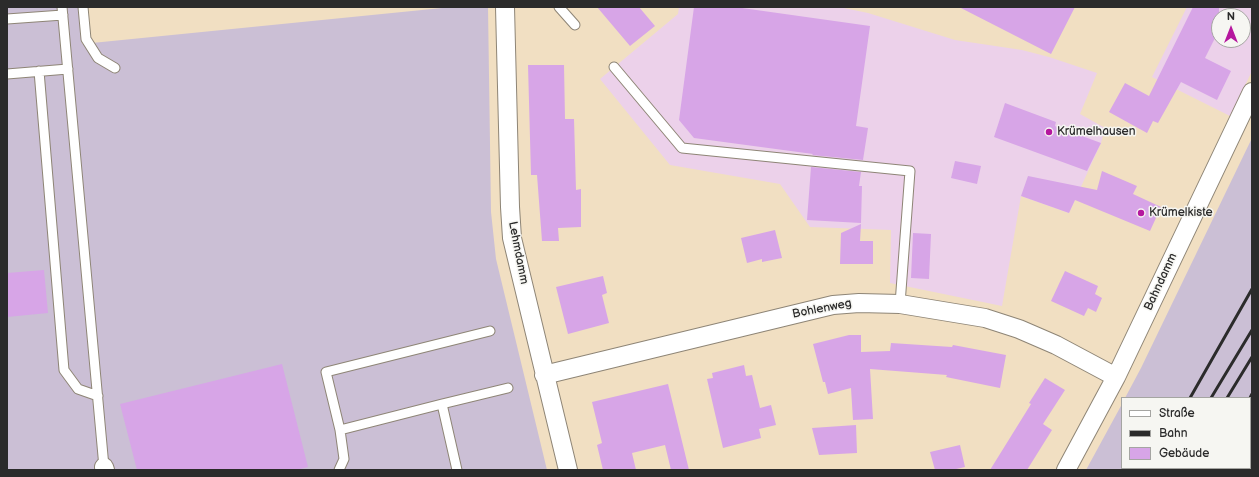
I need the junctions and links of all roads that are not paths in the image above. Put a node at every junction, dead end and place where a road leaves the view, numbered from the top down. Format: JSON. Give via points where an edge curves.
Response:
{"nodes":[{"id":1,"x":83,"y":7,"type":"edge"},
{"id":2,"x":505,"y":7,"type":"edge"},
{"id":3,"x":559,"y":7,"type":"edge"},
{"id":4,"x":63,"y":11,"type":"edge"},
{"id":5,"x":7,"y":19,"type":"edge"},
{"id":6,"x":575,"y":25,"type":"dead end"},
{"id":7,"x":614,"y":67,"type":"dead end"},
{"id":8,"x":115,"y":68,"type":"dead end"},
{"id":9,"x":68,"y":69,"type":"junction"},
{"id":10,"x":39,"y":71,"type":"junction"},
{"id":11,"x":7,"y":74,"type":"edge"},
{"id":12,"x":1252,"y":92,"type":"edge"},
{"id":13,"x":900,"y":304,"type":"junction"},
{"id":14,"x":490,"y":331,"type":"dead end"},
{"id":15,"x":544,"y":375,"type":"junction"},
{"id":16,"x":1116,"y":377,"type":"junction"},
{"id":17,"x":508,"y":388,"type":"dead end"},
{"id":18,"x":98,"y":396,"type":"junction"},
{"id":19,"x":442,"y":404,"type":"junction"},
{"id":20,"x":340,"y":430,"type":"junction"},
{"id":21,"x":104,"y":469,"type":"edge"},
{"id":22,"x":338,"y":470,"type":"edge"},
{"id":23,"x":457,"y":470,"type":"edge"},
{"id":24,"x":568,"y":470,"type":"edge"},
{"id":25,"x":1066,"y":470,"type":"edge"}],
"edges":[{"from":1,"to":8,"type":"lane","via":[[86,39],[98,58]]},
{"from":2,"to":15,"type":"street","name":"Lehmdamm","via":[[512,238]]},
{"from":3,"to":6,"type":"lane"},
{"from":4,"to":5,"type":"lane"},
{"from":4,"to":9,"type":"lane"},
{"from":7,"to":13,"type":"lane","via":[[682,148],[910,171]]},
{"from":9,"to":10,"type":"lane"},
{"from":9,"to":18,"type":"lane"},
{"from":10,"to":11,"type":"lane"},
{"from":10,"to":18,"type":"lane","via":[[64,370],[78,389]]},
{"from":12,"to":16,"type":"street","name":"Bahndamm"},
{"from":13,"to":15,"type":"street","name":"Bohlenweg","via":[[833,305]]},
{"from":13,"to":16,"type":"street","name":"Bohlenweg","via":[[985,318],[1020,329]]},
{"from":14,"to":20,"type":"lane","via":[[326,372]]},
{"from":15,"to":24,"type":"street","name":"Lehmdamm"},
{"from":16,"to":25,"type":"street","name":"Bahndamm"},
{"from":17,"to":19,"type":"lane"},
{"from":18,"to":21,"type":"lane"},
{"from":19,"to":20,"type":"lane"},
{"from":19,"to":23,"type":"lane"},
{"from":20,"to":22,"type":"lane","via":[[344,459]]}]}
